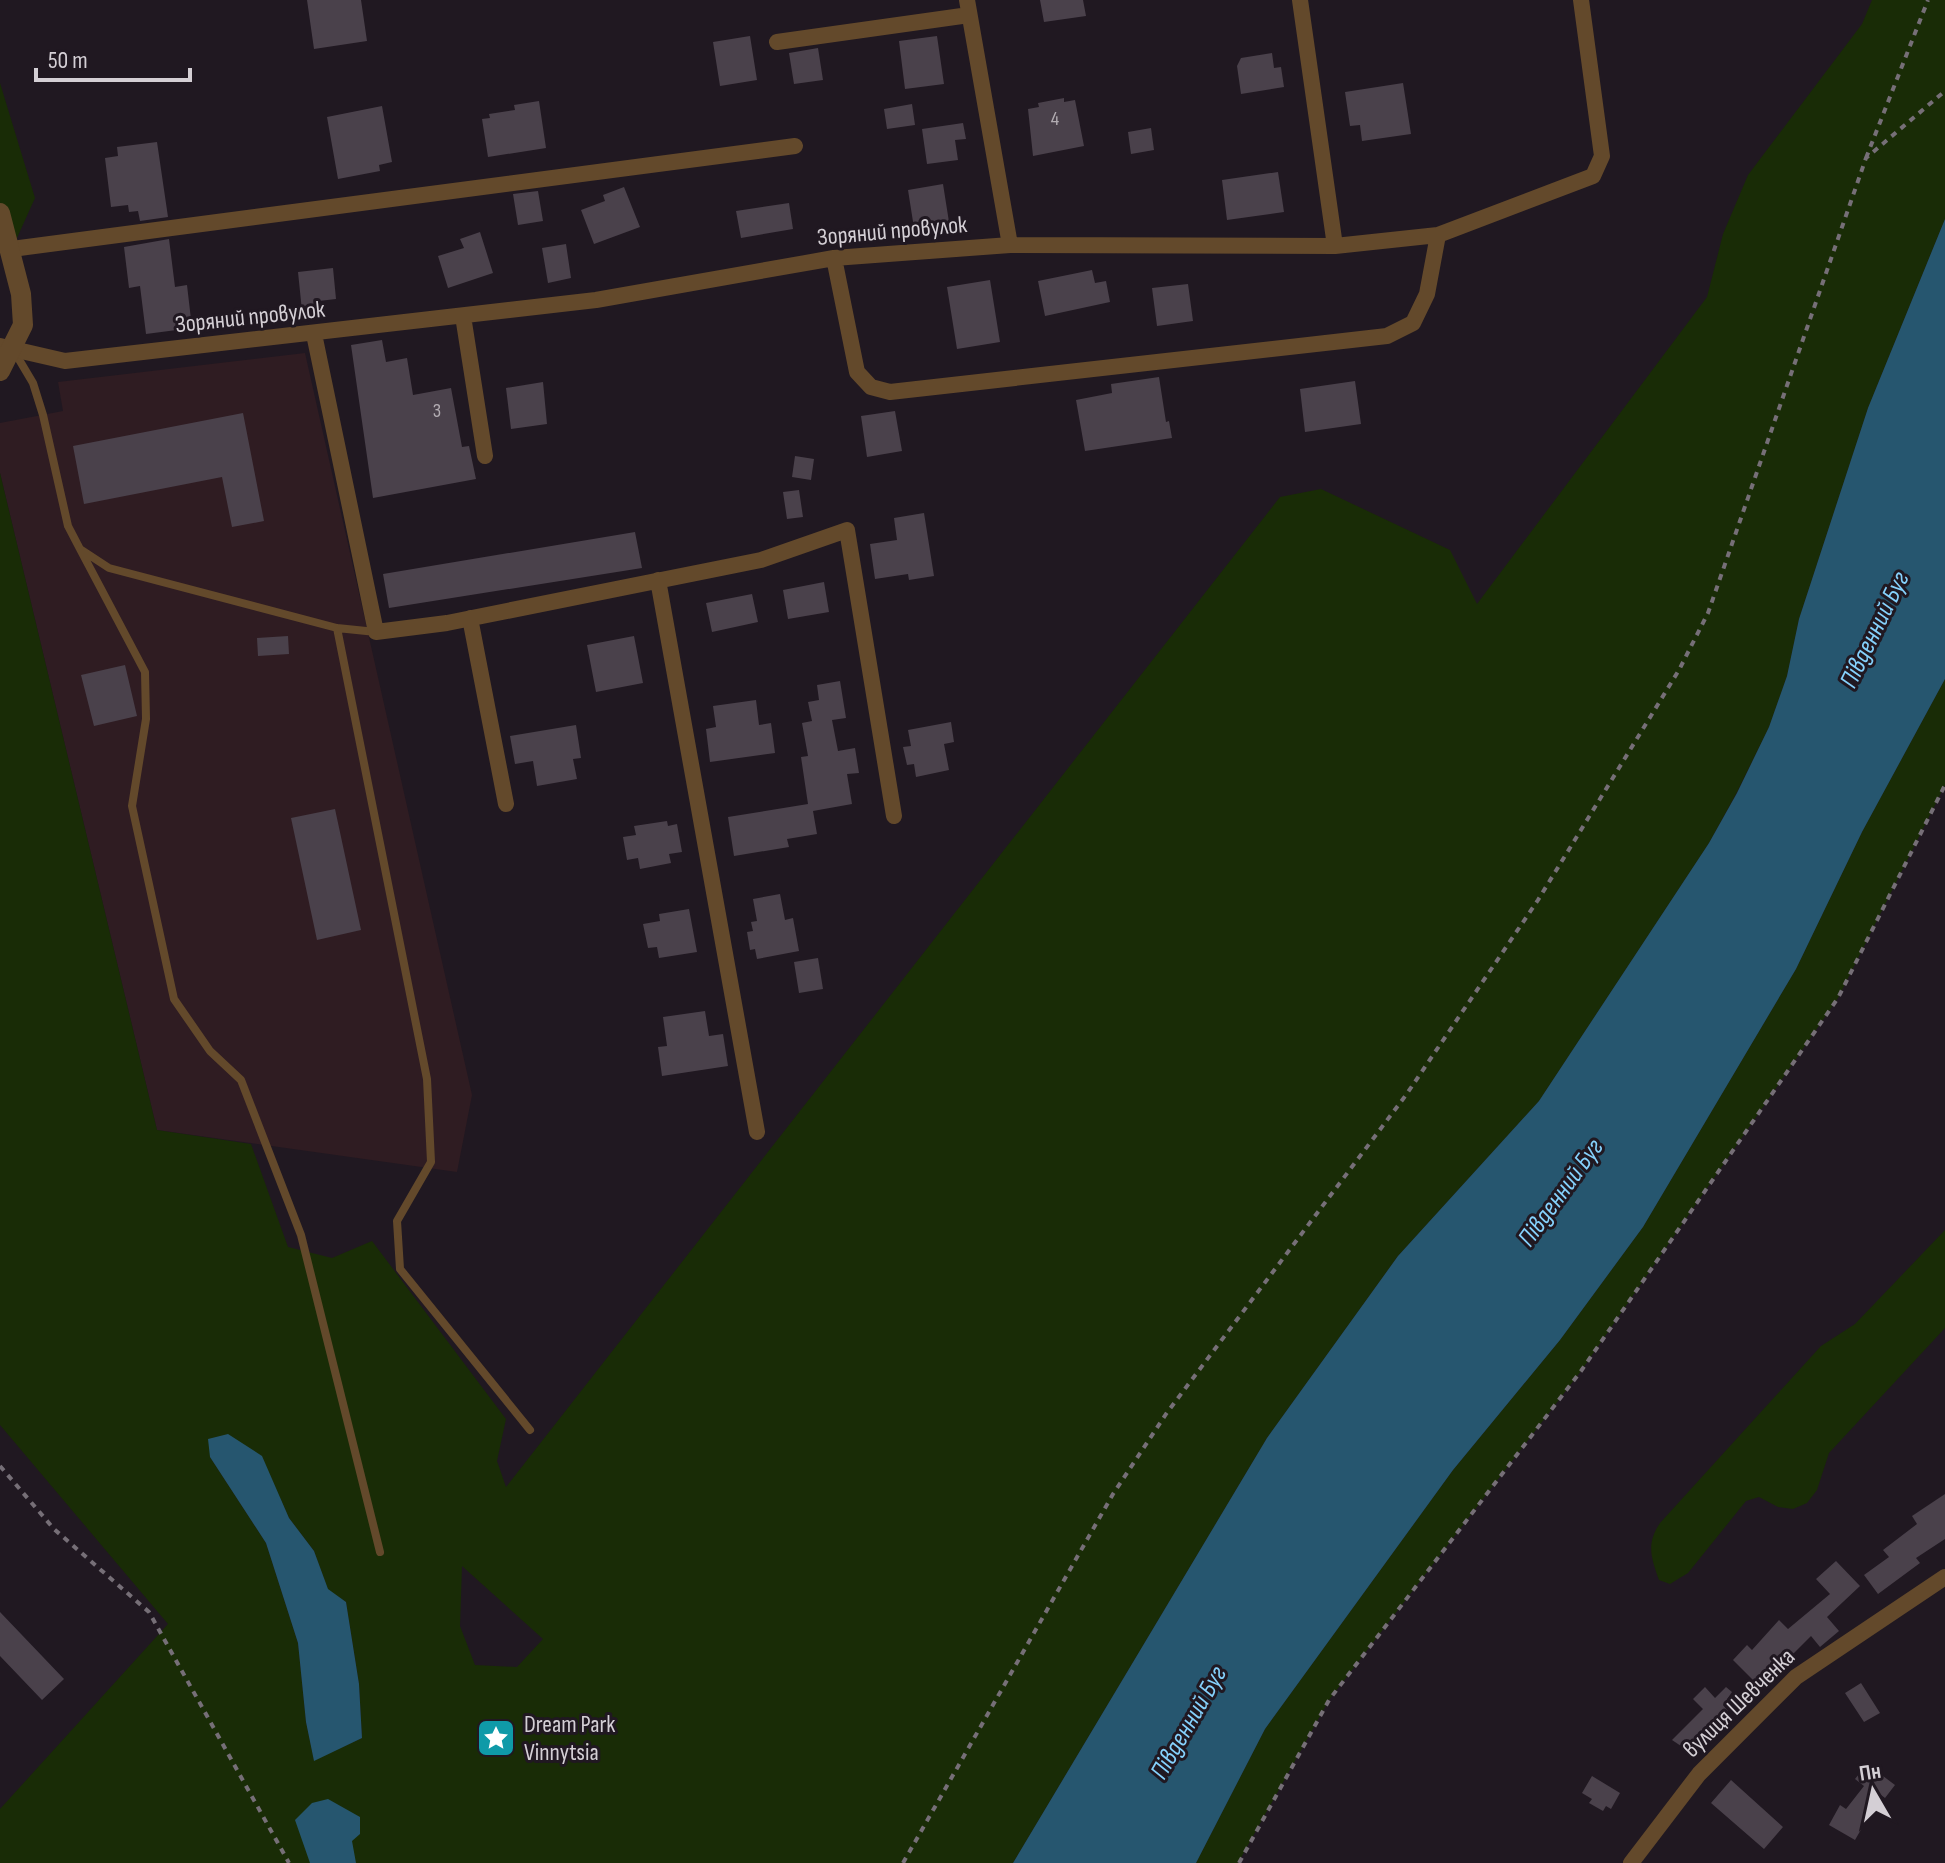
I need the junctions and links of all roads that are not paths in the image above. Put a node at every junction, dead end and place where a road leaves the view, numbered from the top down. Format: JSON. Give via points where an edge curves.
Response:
{"nodes":[{"id":1,"x":1300,"y":0,"type":"edge"},
{"id":2,"x":1581,"y":0,"type":"edge"},
{"id":3,"x":968,"y":8,"type":"edge"},
{"id":4,"x":777,"y":42,"type":"dead end"},
{"id":5,"x":795,"y":146,"type":"dead end"},
{"id":6,"x":0,"y":213,"type":"edge"},
{"id":7,"x":1438,"y":235,"type":"junction"},
{"id":8,"x":1010,"y":245,"type":"junction"},
{"id":9,"x":1335,"y":246,"type":"junction"},
{"id":10,"x":12,"y":249,"type":"junction"},
{"id":11,"x":834,"y":258,"type":"junction"},
{"id":12,"x":463,"y":316,"type":"junction"},
{"id":13,"x":314,"y":334,"type":"junction"},
{"id":14,"x":7,"y":348,"type":"edge"},
{"id":15,"x":0,"y":371,"type":"edge"},
{"id":16,"x":485,"y":456,"type":"dead end"},
{"id":17,"x":80,"y":549,"type":"junction"},
{"id":18,"x":658,"y":580,"type":"junction"},
{"id":19,"x":470,"y":618,"type":"junction"},
{"id":20,"x":337,"y":628,"type":"junction"},
{"id":21,"x":376,"y":632,"type":"junction"},
{"id":22,"x":506,"y":804,"type":"dead end"},
{"id":23,"x":894,"y":816,"type":"dead end"},
{"id":24,"x":757,"y":1132,"type":"dead end"},
{"id":25,"x":530,"y":1430,"type":"dead end"},
{"id":26,"x":380,"y":1552,"type":"dead end"},
{"id":27,"x":1945,"y":1577,"type":"edge"},
{"id":28,"x":1631,"y":1863,"type":"edge"}],
"edges":[{"from":1,"to":9,"type":"street"},
{"from":2,"to":7,"type":"street","name":"Зоряний провулок","via":[[1602,156],[1593,176]]},
{"from":3,"to":4,"type":"street"},
{"from":3,"to":8,"type":"street"},
{"from":5,"to":10,"type":"street"},
{"from":6,"to":10,"type":"street"},
{"from":7,"to":9,"type":"street","name":"Зоряний провулок"},
{"from":7,"to":11,"type":"street","via":[[1427,294],[1413,323],[1387,336],[890,392],[871,387],[857,372]]},
{"from":8,"to":9,"type":"street","name":"Зоряний провулок"},
{"from":8,"to":11,"type":"street","name":"Зоряний провулок"},
{"from":10,"to":14,"type":"street","via":[[23,325]]},
{"from":11,"to":12,"type":"street","name":"Зоряний провулок","via":[[596,300]]},
{"from":12,"to":13,"type":"street","name":"Зоряний провулок"},
{"from":12,"to":16,"type":"street"},
{"from":13,"to":14,"type":"street","name":"Зоряний провулок","via":[[65,361]]},
{"from":13,"to":21,"type":"street"},
{"from":14,"to":15,"type":"street"},
{"from":14,"to":17,"type":"lane","via":[[36,393],[68,526]]},
{"from":17,"to":20,"type":"lane","via":[[109,568]]},
{"from":17,"to":26,"type":"lane","via":[[145,672],[146,719],[132,806],[174,999],[210,1051],[241,1080],[301,1235]]},
{"from":18,"to":19,"type":"street"},
{"from":18,"to":23,"type":"street","via":[[761,560],[847,530]]},
{"from":18,"to":24,"type":"street"},
{"from":19,"to":21,"type":"street"},
{"from":19,"to":22,"type":"street"},
{"from":20,"to":21,"type":"lane"},
{"from":20,"to":25,"type":"lane","via":[[427,1079],[431,1162],[397,1221],[400,1269]]},
{"from":27,"to":28,"type":"street","name":"вулиця Шевченка","via":[[1831,1651],[1775,1696],[1699,1774]]}]}
